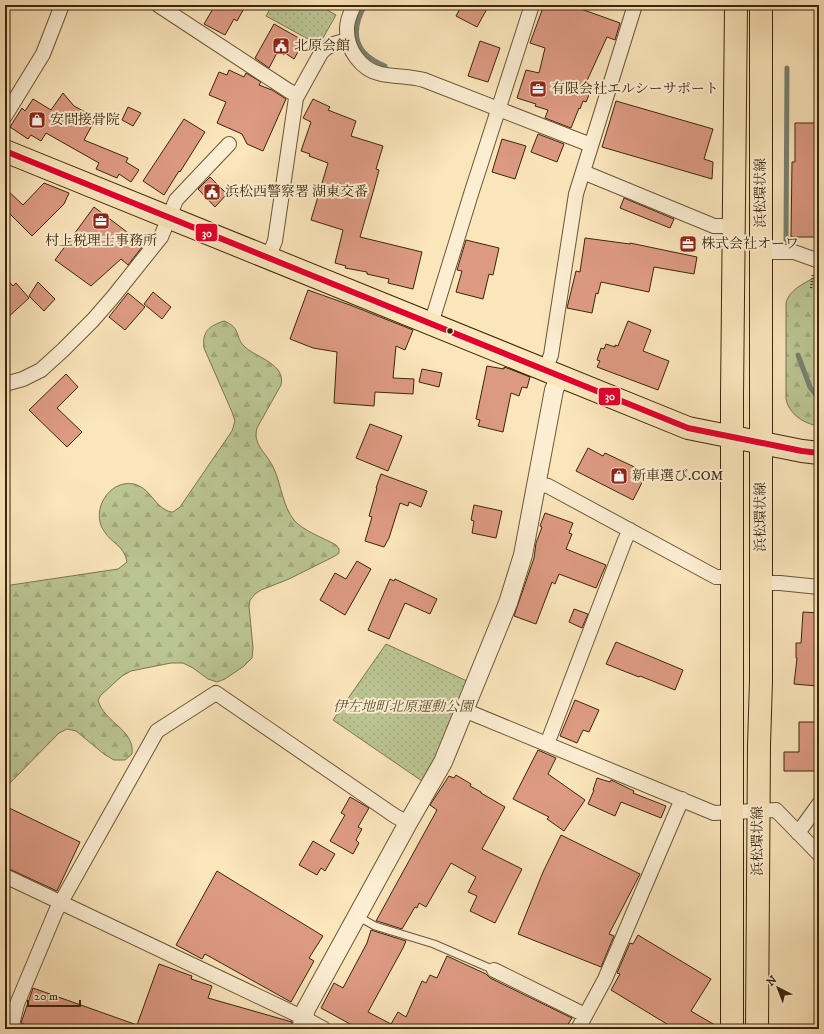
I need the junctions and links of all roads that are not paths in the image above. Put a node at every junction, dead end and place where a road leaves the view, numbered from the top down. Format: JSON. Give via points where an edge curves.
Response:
{"nodes":[{"id":1,"x":62,"y":5,"type":"edge"},
{"id":2,"x":158,"y":5,"type":"edge"},
{"id":3,"x":354,"y":5,"type":"edge"},
{"id":4,"x":532,"y":5,"type":"edge"},
{"id":5,"x":635,"y":5,"type":"edge"},
{"id":6,"x":736,"y":5,"type":"edge"},
{"id":7,"x":761,"y":5,"type":"edge"},
{"id":8,"x":348,"y":40,"type":"junction"},
{"id":9,"x":298,"y":95,"type":"junction"},
{"id":10,"x":498,"y":109,"type":"junction"},
{"id":11,"x":5,"y":116,"type":"edge"},
{"id":12,"x":736,"y":118,"type":"junction"},
{"id":13,"x":761,"y":118,"type":"junction"},
{"id":14,"x":229,"y":144,"type":"dead end"},
{"id":15,"x":591,"y":145,"type":"junction"},
{"id":16,"x":5,"y":151,"type":"edge"},
{"id":17,"x":583,"y":172,"type":"junction"},
{"id":18,"x":169,"y":218,"type":"junction"},
{"id":19,"x":733,"y":226,"type":"junction"},
{"id":20,"x":761,"y":252,"type":"junction"},
{"id":21,"x":268,"y":258,"type":"junction"},
{"id":22,"x":816,"y":265,"type":"edge"},
{"id":23,"x":431,"y":324,"type":"junction"},
{"id":24,"x":553,"y":373,"type":"junction"},
{"id":25,"x":5,"y":384,"type":"edge"},
{"id":26,"x":732,"y":437,"type":"junction"},
{"id":27,"x":761,"y":442,"type":"junction"},
{"id":28,"x":819,"y":453,"type":"edge"},
{"id":29,"x":536,"y":484,"type":"junction"},
{"id":30,"x":630,"y":530,"type":"junction"},
{"id":31,"x":732,"y":577,"type":"junction"},
{"id":32,"x":761,"y":584,"type":"junction"},
{"id":33,"x":819,"y":587,"type":"edge"},
{"id":34,"x":464,"y":710,"type":"junction"},
{"id":35,"x":547,"y":744,"type":"junction"},
{"id":36,"x":682,"y":799,"type":"junction"},
{"id":37,"x":819,"y":804,"type":"edge"},
{"id":38,"x":758,"y":811,"type":"junction"},
{"id":39,"x":732,"y":812,"type":"junction"},
{"id":40,"x":408,"y":823,"type":"junction"},
{"id":41,"x":798,"y":832,"type":"junction"},
{"id":42,"x":819,"y":854,"type":"edge"},
{"id":43,"x":5,"y":876,"type":"edge"},
{"id":44,"x":61,"y":902,"type":"junction"},
{"id":45,"x":356,"y":916,"type":"junction"},
{"id":46,"x":494,"y":970,"type":"joint"},
{"id":47,"x":585,"y":1015,"type":"junction"},
{"id":48,"x":302,"y":1024,"type":"edge"},
{"id":49,"x":11,"y":1029,"type":"edge"},
{"id":50,"x":324,"y":1029,"type":"edge"},
{"id":51,"x":578,"y":1029,"type":"edge"},
{"id":52,"x":732,"y":1029,"type":"edge"},
{"id":53,"x":758,"y":1029,"type":"edge"}],
"edges":[{"from":1,"to":11,"type":"street","via":[[43,54]]},
{"from":2,"to":9,"type":"street"},
{"from":3,"to":8,"type":"street","via":[[349,16]]},
{"from":4,"to":10,"type":"street"},
{"from":5,"to":15,"type":"street"},
{"from":6,"to":12,"type":"main road","name":"浜松環状線"},
{"from":7,"to":13,"type":"main road","name":"浜松環状線"},
{"from":8,"to":9,"type":"street","via":[[326,47]]},
{"from":8,"to":10,"type":"street","via":[[352,52],[369,69],[380,74],[417,78]]},
{"from":9,"to":21,"type":"street","via":[[275,241]]},
{"from":10,"to":15,"type":"street"},
{"from":10,"to":23,"type":"street"},
{"from":12,"to":13,"type":"main road"},
{"from":12,"to":19,"type":"main road","name":"浜松環状線"},
{"from":13,"to":20,"type":"main road","name":"浜松環状線"},
{"from":14,"to":18,"type":"street","via":[[176,200]]},
{"from":15,"to":17,"type":"street"},
{"from":16,"to":18,"type":"main road"},
{"from":17,"to":19,"type":"street","via":[[714,226]]},
{"from":17,"to":24,"type":"street","via":[[574,206],[551,356]]},
{"from":18,"to":21,"type":"main road"},
{"from":18,"to":25,"type":"street","via":[[161,237],[113,297],[71,342],[33,375]]},
{"from":19,"to":26,"type":"main road","name":"浜松環状線"},
{"from":20,"to":22,"type":"street","via":[[794,252]]},
{"from":20,"to":27,"type":"main road","name":"浜松環状線"},
{"from":21,"to":23,"type":"main road"},
{"from":23,"to":24,"type":"main road"},
{"from":24,"to":26,"type":"main road","via":[[688,428]]},
{"from":24,"to":29,"type":"street","via":[[554,390]]},
{"from":26,"to":27,"type":"main road"},
{"from":26,"to":31,"type":"main road","name":"浜松環状線"},
{"from":27,"to":28,"type":"main road"},
{"from":27,"to":32,"type":"main road","name":"浜松環状線"},
{"from":29,"to":30,"type":"street","via":[[548,486]]},
{"from":29,"to":34,"type":"street","via":[[517,578]]},
{"from":30,"to":31,"type":"street","via":[[716,577]]},
{"from":30,"to":35,"type":"street"},
{"from":31,"to":39,"type":"main road","name":"浜松環状線"},
{"from":32,"to":33,"type":"street"},
{"from":32,"to":38,"type":"main road","name":"浜松環状線"},
{"from":34,"to":35,"type":"street"},
{"from":34,"to":40,"type":"street","via":[[443,762]]},
{"from":35,"to":36,"type":"street"},
{"from":36,"to":39,"type":"street","via":[[714,813]]},
{"from":36,"to":47,"type":"street","via":[[605,979]]},
{"from":37,"to":41,"type":"street"},
{"from":38,"to":39,"type":"street"},
{"from":38,"to":41,"type":"street","via":[[776,810]]},
{"from":38,"to":53,"type":"main road","name":"浜松環状線"},
{"from":39,"to":52,"type":"main road","name":"浜松環状線"},
{"from":40,"to":44,"type":"street","via":[[216,693],[157,731]]},
{"from":40,"to":45,"type":"street"},
{"from":41,"to":42,"type":"street"},
{"from":43,"to":44,"type":"street"},
{"from":44,"to":48,"type":"street"},
{"from":44,"to":49,"type":"street","via":[[17,1004]]},
{"from":45,"to":46,"type":"lane","via":[[375,926],[438,946]]},
{"from":45,"to":48,"type":"street","via":[[306,1009]]},
{"from":46,"to":47,"type":"street"},
{"from":47,"to":51,"type":"street"},
{"from":48,"to":50,"type":"street"}]}
